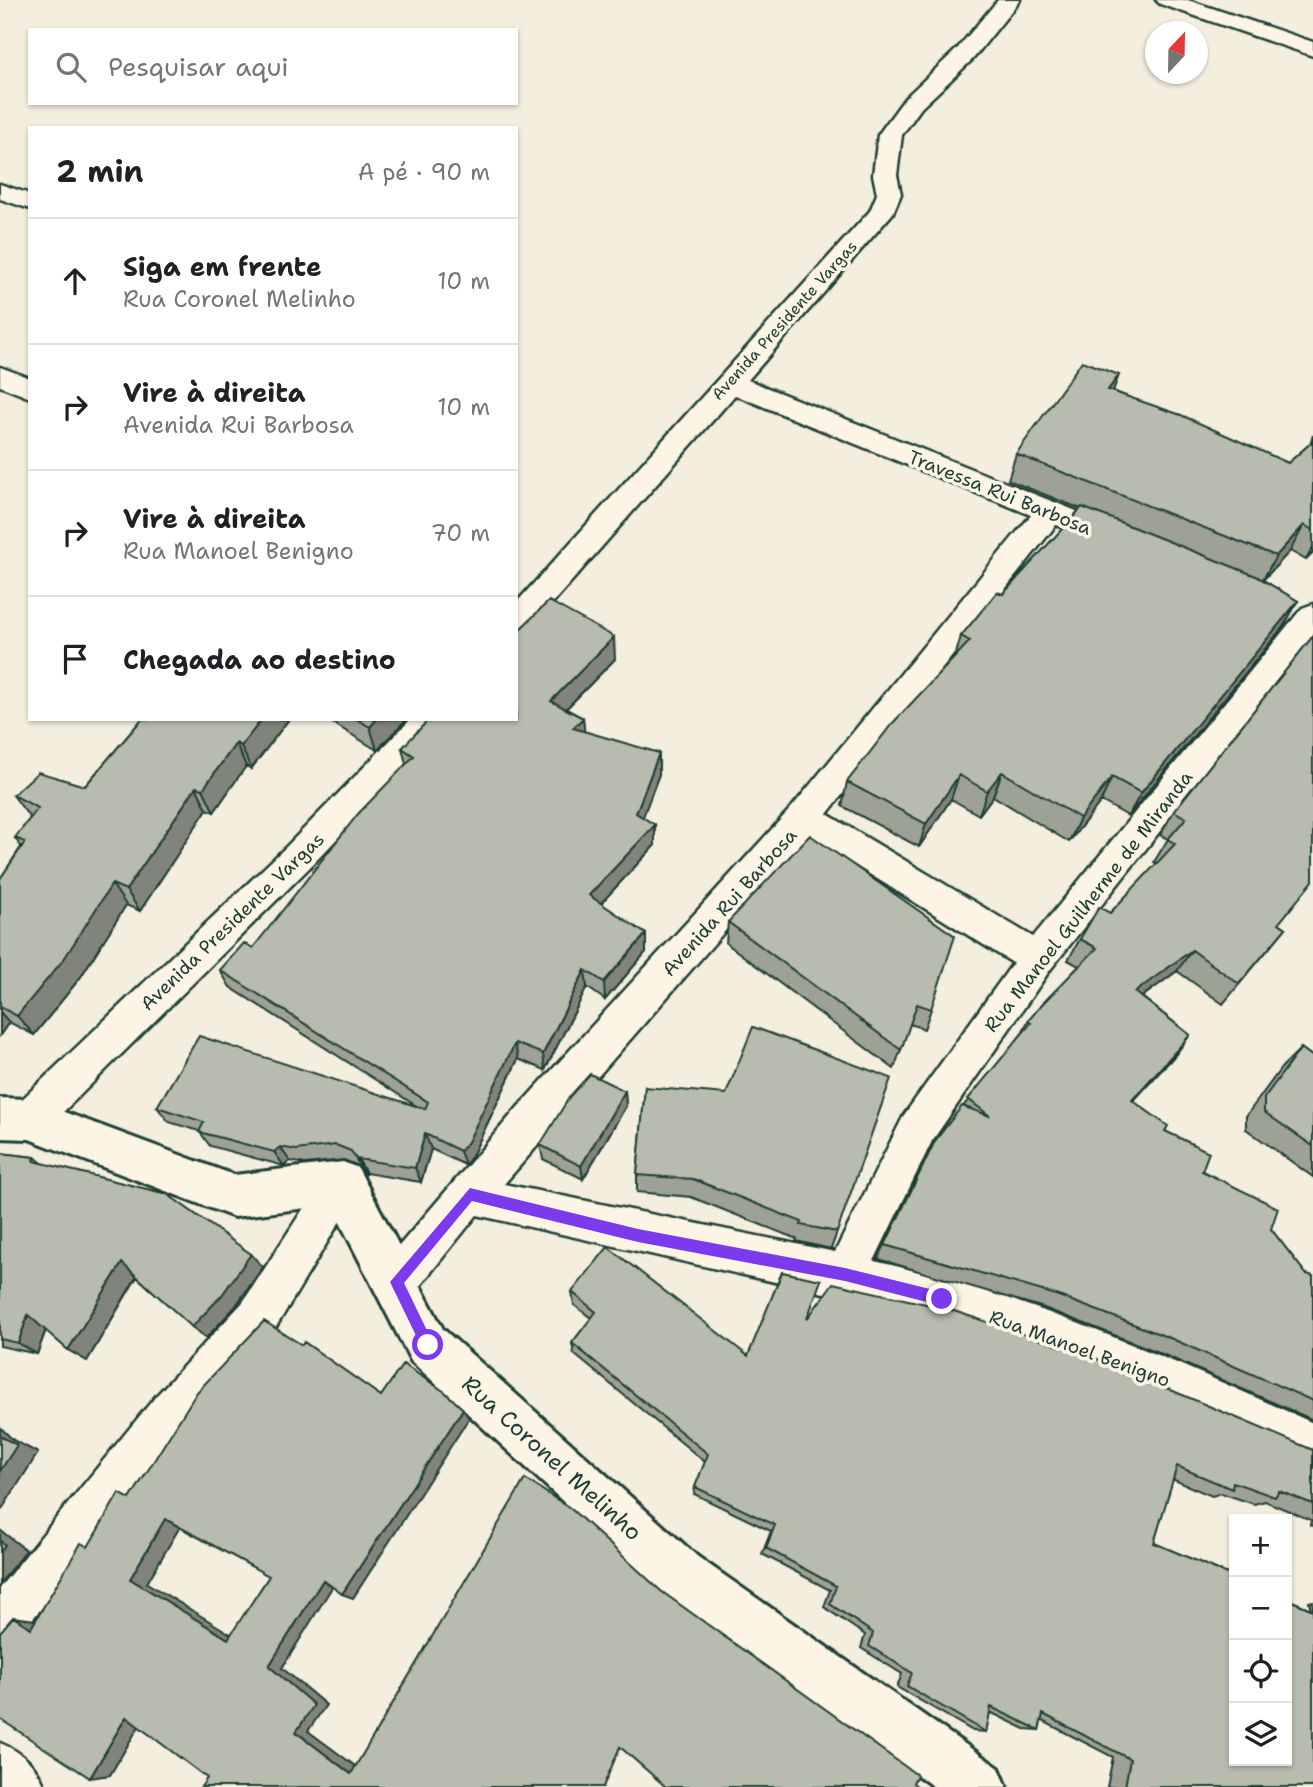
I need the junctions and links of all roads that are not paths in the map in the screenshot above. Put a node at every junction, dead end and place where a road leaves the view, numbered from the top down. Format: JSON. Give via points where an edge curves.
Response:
{"nodes":[{"id":1,"x":1009,"y":0,"type":"edge"},
{"id":2,"x":1167,"y":0,"type":"edge"},
{"id":3,"x":1313,"y":49,"type":"edge"},
{"id":4,"x":0,"y":191,"type":"edge"},
{"id":5,"x":28,"y":201,"type":"edge"},
{"id":6,"x":0,"y":376,"type":"edge"},
{"id":7,"x":728,"y":382,"type":"junction"},
{"id":8,"x":28,"y":388,"type":"edge"},
{"id":9,"x":1050,"y":512,"type":"junction"},
{"id":10,"x":1100,"y":532,"type":"edge"},
{"id":11,"x":1305,"y":612,"type":"edge"},
{"id":12,"x":518,"y":622,"type":"edge"},
{"id":13,"x":430,"y":721,"type":"edge"},
{"id":14,"x":804,"y":817,"type":"junction"},
{"id":15,"x":1037,"y":959,"type":"junction"},
{"id":16,"x":15,"y":1118,"type":"edge"},
{"id":17,"x":343,"y":1183,"type":"junction"},
{"id":18,"x":470,"y":1194,"type":"junction"},
{"id":19,"x":845,"y":1274,"type":"junction"},
{"id":20,"x":396,"y":1282,"type":"junction"},
{"id":21,"x":1313,"y":1445,"type":"edge"},
{"id":22,"x":0,"y":1622,"type":"edge"},
{"id":23,"x":0,"y":1767,"type":"edge"},
{"id":24,"x":21,"y":1787,"type":"edge"},
{"id":25,"x":980,"y":1787,"type":"edge"}],
"edges":[{"from":1,"to":7,"type":"street","name":"Avenida Presidente Vargas","via":[[965,54],[913,103],[890,135],[885,175],[889,194],[881,213]]},
{"from":2,"to":3,"type":"street"},
{"from":4,"to":5,"type":"street"},
{"from":6,"to":8,"type":"street"},
{"from":7,"to":9,"type":"street","name":"Travessa Rui Barbosa"},
{"from":7,"to":12,"type":"street","name":"Avenida Presidente Vargas"},
{"from":9,"to":10,"type":"street","name":"Travessa Rui Barbosa"},
{"from":9,"to":14,"type":"street","name":"Avenida Rui Barbosa"},
{"from":11,"to":15,"type":"street","name":"Rua Manoel Guilherme de Miranda"},
{"from":13,"to":16,"type":"street","name":"Avenida Presidente Vargas","via":[[300,855]]},
{"from":14,"to":15,"type":"street"},
{"from":14,"to":18,"type":"street","name":"Avenida Rui Barbosa"},
{"from":15,"to":19,"type":"street","name":"Rua Manoel Guilherme de Miranda","via":[[918,1128]]},
{"from":16,"to":17,"type":"main road","via":[[234,1196]]},
{"from":17,"to":20,"type":"main road","name":"Rua Coronel Melinho"},
{"from":17,"to":22,"type":"street","via":[[258,1317],[170,1411]]},
{"from":18,"to":19,"type":"street","name":"Rua Manoel Benigno","via":[[638,1235]]},
{"from":18,"to":20,"type":"street","name":"Avenida Rui Barbosa"},
{"from":19,"to":21,"type":"street","name":"Rua Manoel Benigno","via":[[942,1299],[1149,1370]]},
{"from":20,"to":25,"type":"main road","name":"Rua Coronel Melinho","via":[[428,1345],[680,1575]]},
{"from":23,"to":24,"type":"street"}]}
